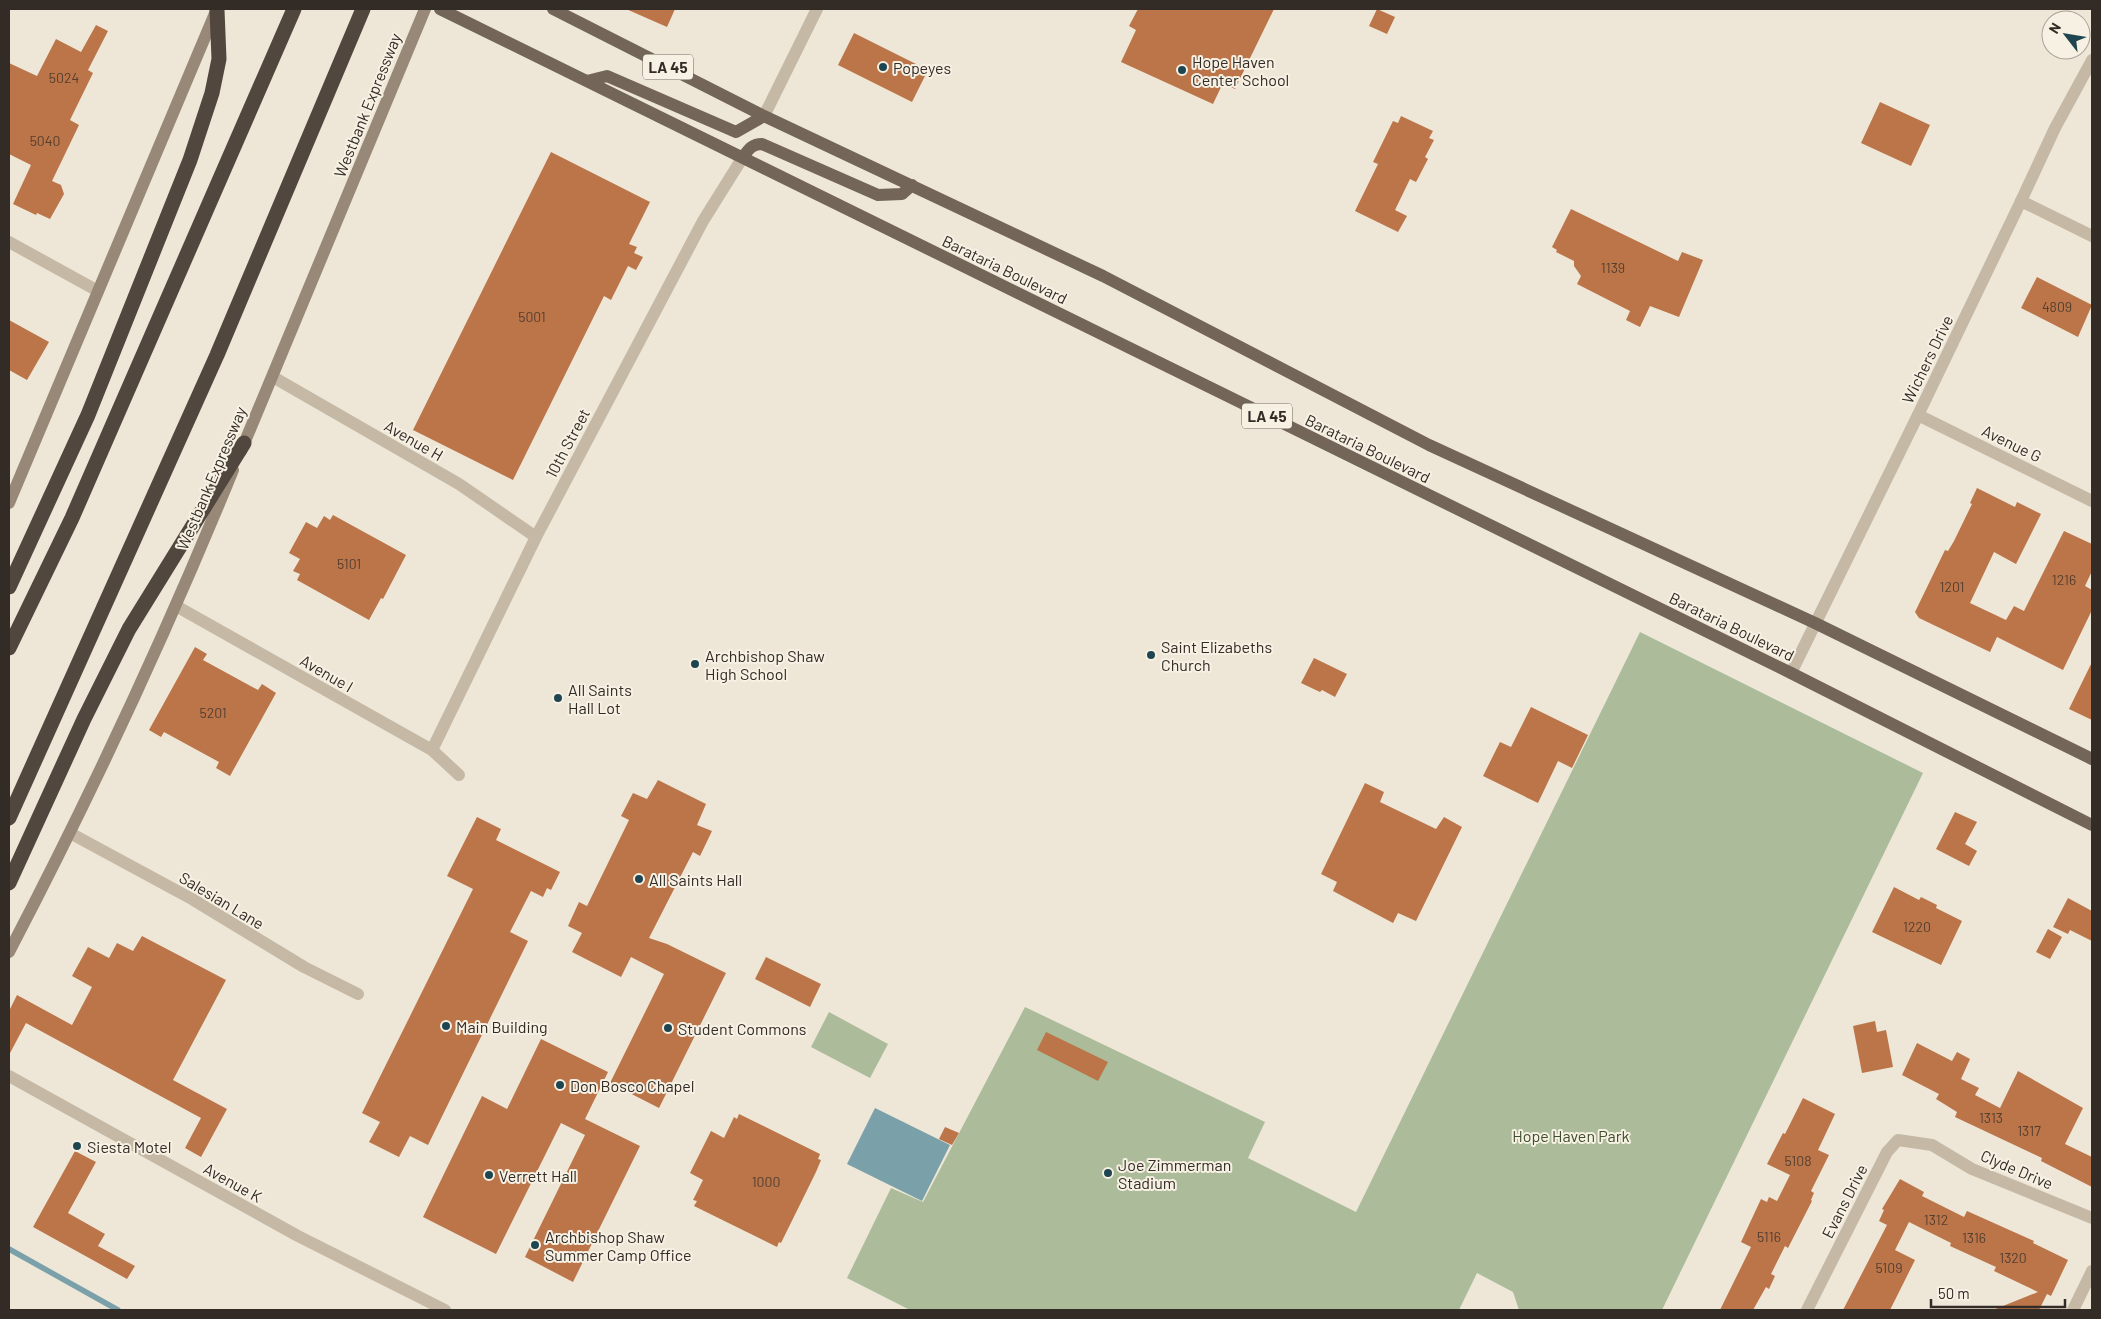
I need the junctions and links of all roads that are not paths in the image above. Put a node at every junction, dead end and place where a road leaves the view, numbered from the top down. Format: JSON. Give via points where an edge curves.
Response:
{"nodes":[{"id":1,"x":217,"y":9,"type":"edge"},
{"id":2,"x":294,"y":9,"type":"edge"},
{"id":3,"x":363,"y":9,"type":"edge"},
{"id":4,"x":425,"y":9,"type":"edge"},
{"id":5,"x":440,"y":9,"type":"edge"},
{"id":6,"x":553,"y":9,"type":"edge"},
{"id":7,"x":817,"y":9,"type":"edge"},
{"id":8,"x":2092,"y":60,"type":"edge"},
{"id":9,"x":587,"y":81,"type":"junction"},
{"id":10,"x":764,"y":116,"type":"junction"},
{"id":11,"x":743,"y":157,"type":"junction"},
{"id":12,"x":912,"y":185,"type":"junction"},
{"id":13,"x":2021,"y":201,"type":"junction"},
{"id":14,"x":2092,"y":236,"type":"edge"},
{"id":15,"x":9,"y":242,"type":"edge"},
{"id":16,"x":98,"y":291,"type":"junction"},
{"id":17,"x":273,"y":377,"type":"junction"},
{"id":18,"x":1918,"y":415,"type":"junction"},
{"id":19,"x":244,"y":443,"type":"junction"},
{"id":20,"x":2092,"y":501,"type":"edge"},
{"id":21,"x":9,"y":503,"type":"edge"},
{"id":22,"x":536,"y":536,"type":"junction"},
{"id":23,"x":9,"y":586,"type":"edge"},
{"id":24,"x":176,"y":606,"type":"junction"},
{"id":25,"x":1815,"y":623,"type":"junction"},
{"id":26,"x":9,"y":648,"type":"edge"},
{"id":27,"x":1791,"y":673,"type":"junction"},
{"id":28,"x":432,"y":750,"type":"junction"},
{"id":29,"x":2092,"y":759,"type":"edge"},
{"id":30,"x":458,"y":775,"type":"dead end"},
{"id":31,"x":9,"y":818,"type":"edge"},
{"id":32,"x":2091,"y":823,"type":"edge"},
{"id":33,"x":70,"y":833,"type":"junction"},
{"id":34,"x":9,"y":883,"type":"edge"},
{"id":35,"x":10,"y":948,"type":"edge"},
{"id":36,"x":358,"y":994,"type":"dead end"},
{"id":37,"x":9,"y":1076,"type":"edge"},
{"id":38,"x":1932,"y":1145,"type":"joint"},
{"id":39,"x":2092,"y":1218,"type":"edge"},
{"id":40,"x":2092,"y":1271,"type":"edge"},
{"id":41,"x":445,"y":1310,"type":"edge"},
{"id":42,"x":1807,"y":1310,"type":"edge"},
{"id":43,"x":2073,"y":1310,"type":"edge"}],
"edges":[{"from":1,"to":16,"type":"main road"},
{"from":1,"to":23,"type":"highway","via":[[219,59],[212,93],[190,160],[88,415]]},
{"from":2,"to":26,"type":"highway","via":[[72,518]]},
{"from":3,"to":31,"type":"highway","via":[[217,355]]},
{"from":4,"to":17,"type":"main road","name":"Westbank Expressway"},
{"from":5,"to":9,"type":"main road","name":"Barataria Boulevard","number":"LA 45"},
{"from":6,"to":10,"type":"main road","name":"Barataria Boulevard","number":"LA 45"},
{"from":7,"to":10,"type":"street"},
{"from":8,"to":13,"type":"street","name":"Wichers Drive"},
{"from":9,"to":10,"type":"main road","via":[[607,76],[736,132]]},
{"from":9,"to":11,"type":"main road","name":"Barataria Boulevard","number":"LA 45"},
{"from":10,"to":12,"type":"main road","name":"Barataria Boulevard","number":"LA 45"},
{"from":11,"to":12,"type":"main road","via":[[749,148],[762,144],[878,195],[902,194]]},
{"from":11,"to":22,"type":"street","name":"10th Street","via":[[702,220]]},
{"from":11,"to":27,"type":"main road","name":"Barataria Boulevard","number":"LA 45"},
{"from":12,"to":25,"type":"main road","name":"Barataria Boulevard","number":"LA 45","via":[[1103,276],[1429,446]]},
{"from":13,"to":14,"type":"street"},
{"from":13,"to":18,"type":"street","name":"Wichers Drive"},
{"from":15,"to":16,"type":"street"},
{"from":16,"to":21,"type":"main road"},
{"from":17,"to":19,"type":"main road","name":"Westbank Expressway"},
{"from":17,"to":22,"type":"street","name":"Avenue H","via":[[459,484]]},
{"from":18,"to":20,"type":"street","name":"Avenue G"},
{"from":18,"to":25,"type":"street","name":"Wichers Drive"},
{"from":19,"to":24,"type":"main road","name":"Westbank Expressway"},
{"from":19,"to":34,"type":"highway","via":[[129,629]]},
{"from":22,"to":28,"type":"street","name":"10th Street"},
{"from":24,"to":28,"type":"street","name":"Avenue I"},
{"from":24,"to":33,"type":"main road","name":"Westbank Expressway"},
{"from":25,"to":27,"type":"street","name":"Wichers Drive"},
{"from":25,"to":29,"type":"main road","name":"Barataria Boulevard","number":"LA 45"},
{"from":27,"to":32,"type":"main road","name":"Barataria Boulevard","number":"LA 45"},
{"from":28,"to":30,"type":"street","name":"Avenue I"},
{"from":33,"to":35,"type":"main road","name":"Westbank Expressway"},
{"from":33,"to":36,"type":"street","name":"Salesian Lane","via":[[192,899],[304,968]]},
{"from":37,"to":41,"type":"street","name":"Avenue K","via":[[298,1236]]},
{"from":38,"to":39,"type":"street","name":"Clyde Drive","via":[[1972,1169]]},
{"from":38,"to":42,"type":"street","name":"Evans Drive","via":[[1898,1140],[1887,1152]]},
{"from":40,"to":43,"type":"street"}]}
